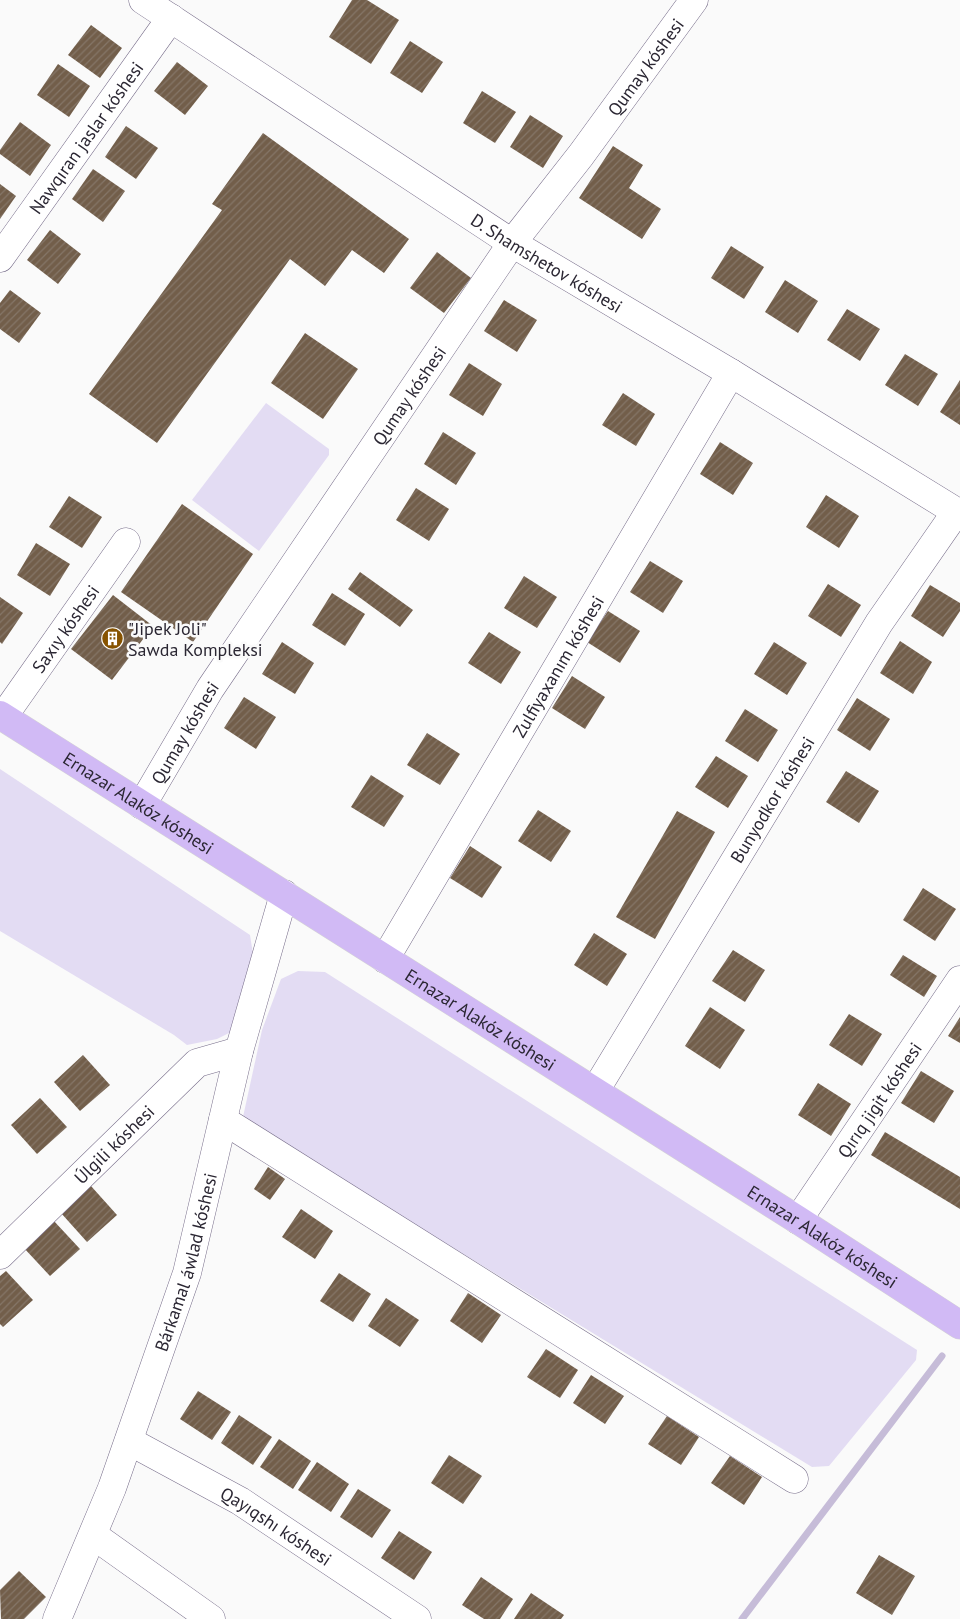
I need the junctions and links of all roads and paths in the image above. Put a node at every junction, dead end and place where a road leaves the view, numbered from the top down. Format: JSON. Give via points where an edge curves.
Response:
{"nodes":[{"id":1,"x":143,"y":0,"type":"edge"},
{"id":2,"x":694,"y":0,"type":"edge"},
{"id":3,"x":171,"y":18,"type":"junction"},
{"id":4,"x":512,"y":243,"type":"junction"},
{"id":5,"x":0,"y":258,"type":"edge"},
{"id":6,"x":731,"y":373,"type":"junction"},
{"id":7,"x":958,"y":513,"type":"edge"},
{"id":8,"x":126,"y":542,"type":"dead end"},
{"id":9,"x":1,"y":716,"type":"edge"},
{"id":10,"x":142,"y":805,"type":"junction"},
{"id":11,"x":284,"y":894,"type":"junction"},
{"id":12,"x":385,"y":959,"type":"junction"},
{"id":13,"x":960,"y":980,"type":"edge"},
{"id":14,"x":239,"y":1051,"type":"junction"},
{"id":15,"x":595,"y":1091,"type":"junction"},
{"id":16,"x":223,"y":1120,"type":"junction"},
{"id":17,"x":798,"y":1220,"type":"junction"},
{"id":18,"x":0,"y":1254,"type":"edge"},
{"id":19,"x":960,"y":1325,"type":"edge"},
{"id":20,"x":129,"y":1441,"type":"junction"},
{"id":21,"x":794,"y":1479,"type":"dead end"},
{"id":22,"x":92,"y":1535,"type":"junction"},
{"id":23,"x":57,"y":1619,"type":"edge"},
{"id":24,"x":211,"y":1619,"type":"edge"},
{"id":25,"x":417,"y":1619,"type":"edge"}],
"edges":[{"from":1,"to":3,"type":"street","name":"D. Shamshetov kóshesi"},
{"from":2,"to":4,"type":"street","name":"Qumay kóshesi"},
{"from":3,"to":4,"type":"street","name":"D. Shamshetov kóshesi"},
{"from":3,"to":5,"type":"street","name":"Nawqıran jaslar kóshesi"},
{"from":4,"to":6,"type":"street","name":"D. Shamshetov kóshesi"},
{"from":4,"to":10,"type":"street","name":"Qumay kóshesi","via":[[210,689]]},
{"from":6,"to":7,"type":"street","name":"D. Shamshetov kóshesi"},
{"from":6,"to":12,"type":"street","name":"Zulfiyaxanım kóshesi"},
{"from":7,"to":15,"type":"street","name":"Bunyodkor kóshesi","via":[[879,623]]},
{"from":8,"to":9,"type":"street","name":"Saxıy kóshesi"},
{"from":9,"to":10,"type":"main road","name":"Ernazar Alakóz kóshesi"},
{"from":10,"to":11,"type":"main road","name":"Ernazar Alakóz kóshesi"},
{"from":11,"to":12,"type":"main road","name":"Ernazar Alakóz kóshesi"},
{"from":11,"to":14,"type":"street","name":"Bárkamal áwlad kóshesi"},
{"from":12,"to":15,"type":"main road","name":"Ernazar Alakóz kóshesi"},
{"from":13,"to":17,"type":"street","name":"Qırıq jigit kóshesi"},
{"from":14,"to":16,"type":"street","name":"Bárkamal áwlad kóshesi"},
{"from":14,"to":18,"type":"street","name":"Úlgili kóshesi","via":[[197,1063]]},
{"from":15,"to":17,"type":"main road","name":"Ernazar Alakóz kóshesi"},
{"from":16,"to":20,"type":"street","name":"Bárkamal áwlad kóshesi","via":[[187,1273]]},
{"from":16,"to":21,"type":"street"},
{"from":17,"to":19,"type":"main road","name":"Ernazar Alakóz kóshesi"},
{"from":20,"to":22,"type":"street","name":"Bárkamal áwlad kóshesi"},
{"from":20,"to":25,"type":"street","name":"Qayıqshı kóshesi","via":[[240,1501]]},
{"from":22,"to":23,"type":"street","name":"Bárkamal áwlad kóshesi"},
{"from":22,"to":24,"type":"street"}]}
